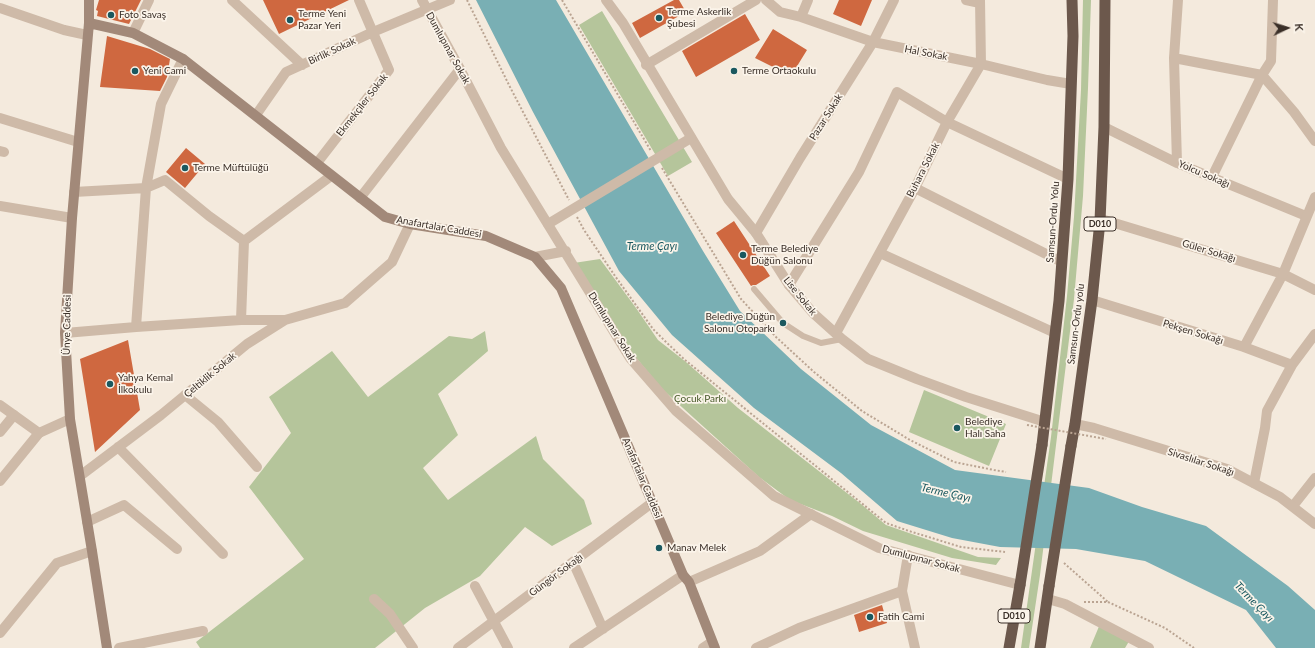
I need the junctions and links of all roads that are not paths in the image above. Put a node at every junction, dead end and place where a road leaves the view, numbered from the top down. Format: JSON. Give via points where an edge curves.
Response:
{"nodes":[{"id":1,"x":89,"y":0,"type":"edge"},
{"id":2,"x":149,"y":0,"type":"edge"},
{"id":3,"x":232,"y":0,"type":"edge"},
{"id":4,"x":359,"y":0,"type":"edge"},
{"id":5,"x":422,"y":0,"type":"edge"},
{"id":6,"x":450,"y":0,"type":"edge"},
{"id":7,"x":606,"y":0,"type":"edge"},
{"id":8,"x":756,"y":0,"type":"edge"},
{"id":9,"x":766,"y":0,"type":"edge"},
{"id":10,"x":808,"y":0,"type":"edge"},
{"id":11,"x":894,"y":0,"type":"edge"},
{"id":12,"x":966,"y":0,"type":"edge"},
{"id":13,"x":1072,"y":0,"type":"edge"},
{"id":14,"x":1105,"y":0,"type":"edge"},
{"id":15,"x":1178,"y":0,"type":"edge"},
{"id":16,"x":1273,"y":0,"type":"edge"},
{"id":17,"x":980,"y":2,"type":"edge"},
{"id":18,"x":0,"y":8,"type":"edge"},
{"id":19,"x":427,"y":10,"type":"junction"},
{"id":20,"x":801,"y":17,"type":"junction"},
{"id":21,"x":89,"y":23,"type":"junction"},
{"id":22,"x":373,"y":32,"type":"junction"},
{"id":23,"x":133,"y":33,"type":"junction"},
{"id":24,"x":87,"y":35,"type":"junction"},
{"id":25,"x":873,"y":42,"type":"junction"},
{"id":26,"x":1174,"y":58,"type":"junction"},
{"id":27,"x":183,"y":59,"type":"junction"},
{"id":28,"x":981,"y":64,"type":"junction"},
{"id":29,"x":302,"y":65,"type":"junction"},
{"id":30,"x":646,"y":65,"type":"junction"},
{"id":31,"x":460,"y":69,"type":"junction"},
{"id":32,"x":1262,"y":75,"type":"junction"},
{"id":33,"x":1071,"y":84,"type":"junction"},
{"id":34,"x":256,"y":115,"type":"junction"},
{"id":35,"x":0,"y":118,"type":"edge"},
{"id":36,"x":947,"y":122,"type":"junction"},
{"id":37,"x":1104,"y":127,"type":"junction"},
{"id":38,"x":691,"y":138,"type":"junction"},
{"id":39,"x":1315,"y":141,"type":"edge"},
{"id":40,"x":78,"y":142,"type":"junction"},
{"id":41,"x":317,"y":163,"type":"junction"},
{"id":42,"x":1177,"y":163,"type":"junction"},
{"id":43,"x":331,"y":176,"type":"junction"},
{"id":44,"x":1212,"y":178,"type":"junction"},
{"id":45,"x":1068,"y":179,"type":"junction"},
{"id":46,"x":146,"y":188,"type":"junction"},
{"id":47,"x":915,"y":188,"type":"junction"},
{"id":48,"x":74,"y":192,"type":"junction"},
{"id":49,"x":1315,"y":197,"type":"edge"},
{"id":50,"x":360,"y":198,"type":"junction"},
{"id":51,"x":0,"y":206,"type":"edge"},
{"id":52,"x":1306,"y":216,"type":"junction"},
{"id":53,"x":72,"y":218,"type":"junction"},
{"id":54,"x":1100,"y":219,"type":"junction"},
{"id":55,"x":410,"y":224,"type":"junction"},
{"id":56,"x":548,"y":224,"type":"junction"},
{"id":57,"x":756,"y":233,"type":"junction"},
{"id":58,"x":244,"y":241,"type":"junction"},
{"id":59,"x":566,"y":251,"type":"junction"},
{"id":60,"x":880,"y":253,"type":"junction"},
{"id":61,"x":535,"y":257,"type":"junction"},
{"id":62,"x":1062,"y":262,"type":"junction"},
{"id":63,"x":1282,"y":274,"type":"junction"},
{"id":64,"x":789,"y":285,"type":"junction"},
{"id":65,"x":754,"y":289,"type":"dead end"},
{"id":66,"x":1315,"y":290,"type":"edge"},
{"id":67,"x":1092,"y":300,"type":"junction"},
{"id":68,"x":241,"y":320,"type":"junction"},
{"id":69,"x":285,"y":320,"type":"junction"},
{"id":70,"x":136,"y":327,"type":"junction"},
{"id":71,"x":65,"y":333,"type":"junction"},
{"id":72,"x":1055,"y":333,"type":"junction"},
{"id":73,"x":1315,"y":334,"type":"edge"},
{"id":74,"x":839,"y":336,"type":"junction"},
{"id":75,"x":1244,"y":348,"type":"junction"},
{"id":76,"x":1292,"y":365,"type":"junction"},
{"id":77,"x":185,"y":395,"type":"junction"},
{"id":78,"x":0,"y":405,"type":"edge"},
{"id":79,"x":14,"y":415,"type":"junction"},
{"id":80,"x":70,"y":418,"type":"junction"},
{"id":81,"x":1045,"y":422,"type":"junction"},
{"id":82,"x":1075,"y":424,"type":"junction"},
{"id":83,"x":0,"y":432,"type":"edge"},
{"id":84,"x":39,"y":433,"type":"junction"},
{"id":85,"x":118,"y":447,"type":"junction"},
{"id":86,"x":257,"y":467,"type":"dead end"},
{"id":87,"x":80,"y":476,"type":"junction"},
{"id":88,"x":1315,"y":478,"type":"edge"},
{"id":89,"x":0,"y":481,"type":"edge"},
{"id":90,"x":1254,"y":483,"type":"junction"},
{"id":91,"x":653,"y":502,"type":"junction"},
{"id":92,"x":1293,"y":506,"type":"junction"},
{"id":93,"x":811,"y":514,"type":"junction"},
{"id":94,"x":87,"y":522,"type":"junction"},
{"id":95,"x":1315,"y":524,"type":"edge"},
{"id":96,"x":178,"y":549,"type":"dead end"},
{"id":97,"x":92,"y":550,"type":"junction"},
{"id":98,"x":223,"y":554,"type":"dead end"},
{"id":99,"x":908,"y":555,"type":"junction"},
{"id":100,"x":573,"y":562,"type":"junction"},
{"id":101,"x":686,"y":579,"type":"junction"},
{"id":102,"x":1020,"y":585,"type":"junction"},
{"id":103,"x":475,"y":586,"type":"dead end"},
{"id":104,"x":902,"y":591,"type":"junction"},
{"id":105,"x":374,"y":599,"type":"dead end"},
{"id":106,"x":1048,"y":599,"type":"junction"},
{"id":107,"x":494,"y":621,"type":"junction"},
{"id":108,"x":603,"y":629,"type":"junction"},
{"id":109,"x":202,"y":631,"type":"dead end"},
{"id":110,"x":0,"y":633,"type":"edge"},
{"id":111,"x":713,"y":645,"type":"edge"},
{"id":112,"x":106,"y":648,"type":"edge"},
{"id":113,"x":119,"y":648,"type":"edge"},
{"id":114,"x":413,"y":648,"type":"edge"},
{"id":115,"x":458,"y":648,"type":"edge"},
{"id":116,"x":508,"y":648,"type":"edge"},
{"id":117,"x":574,"y":648,"type":"edge"},
{"id":118,"x":703,"y":648,"type":"edge"},
{"id":119,"x":756,"y":648,"type":"edge"},
{"id":120,"x":915,"y":648,"type":"edge"},
{"id":121,"x":1009,"y":648,"type":"edge"},
{"id":122,"x":1040,"y":648,"type":"edge"},
{"id":123,"x":1149,"y":648,"type":"edge"}],
"edges":[{"from":1,"to":21,"type":"main road","name":"Ünye Caddesi"},
{"from":2,"to":23,"type":"street"},
{"from":3,"to":29,"type":"street"},
{"from":4,"to":22,"type":"street","name":"Ekmekçiler Sokak"},
{"from":5,"to":19,"type":"street","name":"Dumlupınar Sokak"},
{"from":6,"to":19,"type":"street","name":"Birlik Sokak"},
{"from":7,"to":30,"type":"street","name":"Lise Sokak","via":[[623,23]]},
{"from":8,"to":30,"type":"street"},
{"from":9,"to":20,"type":"street","name":"Hal Sokak","via":[[780,12]]},
{"from":10,"to":20,"type":"street"},
{"from":11,"to":25,"type":"street","name":"Pazar Sokak"},
{"from":12,"to":17,"type":"street"},
{"from":13,"to":33,"type":"highway","name":"Samsun-Ordu Yolu","number":"D010"},
{"from":14,"to":37,"type":"highway","name":"Samsun-Ordu yolu","number":"D010"},
{"from":15,"to":26,"type":"street"},
{"from":16,"to":32,"type":"street","via":[[1271,61]]},
{"from":17,"to":28,"type":"street"},
{"from":18,"to":24,"type":"street","via":[[64,30]]},
{"from":19,"to":22,"type":"street","name":"Birlik Sokak"},
{"from":19,"to":31,"type":"street","name":"Dumlupınar Sokak"},
{"from":20,"to":25,"type":"street","name":"Hal Sokak"},
{"from":21,"to":23,"type":"main road","name":"Anafartalar Caddesi"},
{"from":21,"to":24,"type":"main road","name":"Ünye Caddesi"},
{"from":22,"to":29,"type":"street","name":"Birlik Sokak"},
{"from":22,"to":41,"type":"street","name":"Ekmekçiler Sokak","via":[[389,70]]},
{"from":23,"to":27,"type":"main road","name":"Anafartalar Caddesi"},
{"from":24,"to":40,"type":"main road","name":"Ünye Caddesi"},
{"from":25,"to":28,"type":"street","name":"Hal Sokak"},
{"from":25,"to":57,"type":"street","name":"Pazar Sokak"},
{"from":26,"to":32,"type":"street"},
{"from":26,"to":42,"type":"street"},
{"from":27,"to":34,"type":"main road","name":"Anafartalar Caddesi"},
{"from":27,"to":46,"type":"street","via":[[161,104]]},
{"from":28,"to":33,"type":"street","name":"Hal Sokak"},
{"from":28,"to":36,"type":"street","name":"Buhara Sokak"},
{"from":29,"to":34,"type":"street","name":"Birlik Sokak","via":[[286,72]]},
{"from":30,"to":38,"type":"street","name":"Lise Sokak"},
{"from":31,"to":50,"type":"street"},
{"from":31,"to":56,"type":"street","name":"Dumlupınar Sokak","via":[[501,148]]},
{"from":32,"to":39,"type":"street"},
{"from":32,"to":44,"type":"street"},
{"from":33,"to":45,"type":"highway","name":"Samsun-Ordu Yolu","number":"D010"},
{"from":34,"to":41,"type":"main road","name":"Anafartalar Caddesi"},
{"from":35,"to":40,"type":"street"},
{"from":36,"to":45,"type":"street"},
{"from":36,"to":47,"type":"street","name":"Buhara Sokak"},
{"from":36,"to":64,"type":"street","via":[[897,92],[859,172]]},
{"from":37,"to":42,"type":"street","name":"Yolcu Sokağı"},
{"from":37,"to":54,"type":"highway","name":"Samsun-Ordu yolu","number":"D010"},
{"from":38,"to":56,"type":"street","bridge":true},
{"from":38,"to":57,"type":"street","name":"Lise Sokak","via":[[728,198]]},
{"from":40,"to":48,"type":"main road","name":"Ünye Caddesi"},
{"from":41,"to":43,"type":"main road","name":"Anafartalar Caddesi"},
{"from":42,"to":44,"type":"street","name":"Yolcu Sokağı"},
{"from":43,"to":50,"type":"main road","name":"Anafartalar Caddesi"},
{"from":43,"to":58,"type":"street"},
{"from":44,"to":52,"type":"street","name":"Yolcu Sokağı"},
{"from":45,"to":62,"type":"highway","name":"Samsun-Ordu Yolu","number":"D010"},
{"from":46,"to":48,"type":"street"},
{"from":46,"to":58,"type":"street","via":[[165,180]]},
{"from":46,"to":70,"type":"street"},
{"from":47,"to":60,"type":"street","name":"Buhara Sokak"},
{"from":47,"to":62,"type":"street"},
{"from":48,"to":53,"type":"main road","name":"Ünye Caddesi"},
{"from":49,"to":52,"type":"street"},
{"from":50,"to":55,"type":"main road","name":"Anafartalar Caddesi","via":[[385,217]]},
{"from":51,"to":53,"type":"street"},
{"from":52,"to":63,"type":"street"},
{"from":53,"to":71,"type":"main road","name":"Ünye Caddesi"},
{"from":54,"to":63,"type":"street","name":"Güler Sokağı"},
{"from":54,"to":67,"type":"highway","name":"Samsun-Ordu yolu","number":"D010"},
{"from":55,"to":61,"type":"main road","name":"Anafartalar Caddesi","via":[[486,236]]},
{"from":55,"to":69,"type":"street","via":[[392,262],[345,303]]},
{"from":56,"to":59,"type":"street","name":"Dumlupınar Sokak"},
{"from":57,"to":64,"type":"street","name":"Lise Sokak"},
{"from":58,"to":68,"type":"street"},
{"from":59,"to":61,"type":"street"},
{"from":59,"to":93,"type":"street","name":"Dumlupınar Sokak","via":[[630,358],[676,411],[774,496]]},
{"from":60,"to":72,"type":"street"},
{"from":60,"to":74,"type":"street","name":"Buhara Sokak"},
{"from":61,"to":91,"type":"main road","name":"Anafartalar Caddesi","via":[[561,288]]},
{"from":62,"to":72,"type":"highway","name":"Samsun-Ordu Yolu","number":"D010"},
{"from":63,"to":66,"type":"street","name":"Güler Sokağı"},
{"from":63,"to":75,"type":"street"},
{"from":64,"to":74,"type":"street","name":"Lise Sokak","via":[[813,314]]},
{"from":65,"to":74,"type":"lane","via":[[783,324],[803,336],[821,343]]},
{"from":67,"to":75,"type":"street","name":"Pekşen Sokağı"},
{"from":67,"to":82,"type":"highway","name":"Samsun-Ordu yolu","number":"D010"},
{"from":68,"to":69,"type":"street"},
{"from":68,"to":70,"type":"street"},
{"from":69,"to":77,"type":"street","name":"Çeltiklik Sokak","via":[[247,344]]},
{"from":70,"to":71,"type":"street"},
{"from":71,"to":80,"type":"main road","name":"Ünye Caddesi"},
{"from":72,"to":81,"type":"highway","name":"Samsun-Ordu Yolu","number":"D010"},
{"from":73,"to":76,"type":"street"},
{"from":74,"to":81,"type":"street","name":"Lise Sokak","via":[[868,359],[966,397]]},
{"from":75,"to":76,"type":"street","name":"Pekşen Sokağı"},
{"from":76,"to":90,"type":"street","via":[[1267,411]]},
{"from":77,"to":85,"type":"street","name":"Çeltiklik Sokak"},
{"from":77,"to":86,"type":"street","via":[[218,422]]},
{"from":78,"to":79,"type":"street"},
{"from":79,"to":83,"type":"street"},
{"from":79,"to":84,"type":"street"},
{"from":80,"to":84,"type":"street"},
{"from":80,"to":87,"type":"main road","name":"Ünye Caddesi"},
{"from":81,"to":102,"type":"highway","name":"Samsun-Ordu Yolu","number":"D010","bridge":true},
{"from":82,"to":90,"type":"street","name":"Sivaslılar Sokağı","via":[[1227,469]]},
{"from":82,"to":106,"type":"highway","name":"Samsun-Ordu yolu","number":"D010","bridge":true},
{"from":84,"to":89,"type":"street"},
{"from":85,"to":87,"type":"street","name":"Çeltiklik Sokak"},
{"from":85,"to":98,"type":"street"},
{"from":87,"to":94,"type":"main road","name":"Ünye Caddesi"},
{"from":88,"to":92,"type":"street"},
{"from":90,"to":92,"type":"street","name":"Sivaslılar Sokağı"},
{"from":91,"to":100,"type":"street","name":"Güngör Sokağı"},
{"from":91,"to":101,"type":"main road","name":"Anafartalar Caddesi"},
{"from":92,"to":95,"type":"street","name":"Sivaslılar Sokağı"},
{"from":93,"to":99,"type":"street","name":"Dumlupınar Sokak","via":[[878,548]]},
{"from":93,"to":101,"type":"street","via":[[760,551]]},
{"from":94,"to":96,"type":"street","via":[[124,505]]},
{"from":94,"to":97,"type":"main road","name":"Ünye Caddesi"},
{"from":97,"to":110,"type":"street","via":[[57,563]]},
{"from":97,"to":112,"type":"main road","name":"Ünye Caddesi"},
{"from":99,"to":102,"type":"street","name":"Dumlupınar Sokak"},
{"from":99,"to":104,"type":"street"},
{"from":100,"to":107,"type":"street","name":"Güngör Sokağı"},
{"from":100,"to":108,"type":"street"},
{"from":101,"to":108,"type":"street"},
{"from":101,"to":111,"type":"main road","name":"Anafartalar Caddesi"},
{"from":102,"to":121,"type":"highway","number":"D010"},
{"from":103,"to":107,"type":"street"},
{"from":104,"to":119,"type":"street","via":[[798,628]]},
{"from":104,"to":120,"type":"street"},
{"from":105,"to":114,"type":"street","via":[[390,614]]},
{"from":106,"to":122,"type":"highway","name":"Samsun-Ordu yolu","number":"D010"},
{"from":106,"to":123,"type":"street","via":[[1065,604]]},
{"from":107,"to":115,"type":"street","name":"Güngör Sokağı"},
{"from":107,"to":116,"type":"street"},
{"from":108,"to":117,"type":"street"},
{"from":109,"to":113,"type":"street"},
{"from":111,"to":118,"type":"street"}]}
